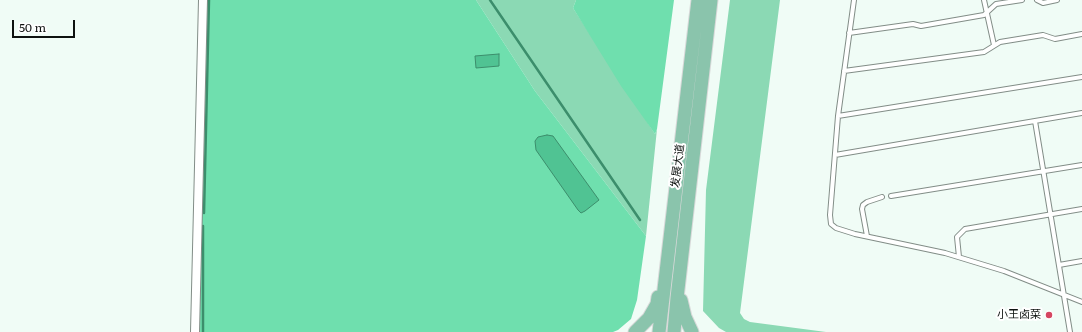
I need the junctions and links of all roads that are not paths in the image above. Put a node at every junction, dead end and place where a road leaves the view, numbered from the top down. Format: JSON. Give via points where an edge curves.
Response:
{"nodes":[{"id":1,"x":203,"y":0,"type":"edge"},
{"id":2,"x":698,"y":0,"type":"edge"},
{"id":3,"x":711,"y":0,"type":"edge"},
{"id":4,"x":854,"y":0,"type":"edge"},
{"id":5,"x":984,"y":0,"type":"edge"},
{"id":6,"x":1022,"y":0,"type":"edge"},
{"id":7,"x":1037,"y":0,"type":"edge"},
{"id":8,"x":1056,"y":0,"type":"edge"},
{"id":9,"x":987,"y":13,"type":"junction"},
{"id":10,"x":849,"y":33,"type":"junction"},
{"id":11,"x":1082,"y":34,"type":"edge"},
{"id":12,"x":994,"y":45,"type":"junction"},
{"id":13,"x":844,"y":70,"type":"junction"},
{"id":14,"x":1082,"y":77,"type":"edge"},
{"id":15,"x":1082,"y":113,"type":"edge"},
{"id":16,"x":838,"y":116,"type":"junction"},
{"id":17,"x":1035,"y":121,"type":"junction"},
{"id":18,"x":835,"y":155,"type":"junction"},
{"id":19,"x":1082,"y":165,"type":"edge"},
{"id":20,"x":1043,"y":171,"type":"junction"},
{"id":21,"x":675,"y":194,"type":"junction"},
{"id":22,"x":688,"y":196,"type":"junction"},
{"id":23,"x":891,"y":196,"type":"dead end"},
{"id":24,"x":882,"y":197,"type":"dead end"},
{"id":25,"x":1082,"y":210,"type":"edge"},
{"id":26,"x":1051,"y":215,"type":"junction"},
{"id":27,"x":867,"y":236,"type":"junction"},
{"id":28,"x":959,"y":257,"type":"junction"},
{"id":29,"x":1082,"y":261,"type":"edge"},
{"id":30,"x":1059,"y":265,"type":"junction"},
{"id":31,"x":1064,"y":294,"type":"junction"},
{"id":32,"x":1082,"y":302,"type":"edge"},
{"id":33,"x":195,"y":332,"type":"edge"},
{"id":34,"x":635,"y":332,"type":"edge"},
{"id":35,"x":659,"y":332,"type":"edge"},
{"id":36,"x":674,"y":332,"type":"edge"},
{"id":37,"x":692,"y":332,"type":"edge"},
{"id":38,"x":1070,"y":332,"type":"edge"}],
"edges":[{"from":1,"to":33,"type":"street"},
{"from":2,"to":21,"type":"main road","name":"发展大道"},
{"from":3,"to":22,"type":"main road","name":"发展大道"},
{"from":4,"to":10,"type":"lane"},
{"from":5,"to":9,"type":"lane"},
{"from":6,"to":9,"type":"lane","via":[[996,4]]},
{"from":7,"to":8,"type":"lane","via":[[1043,3]]},
{"from":9,"to":10,"type":"lane","via":[[921,26],[912,24]]},
{"from":9,"to":12,"type":"lane"},
{"from":10,"to":13,"type":"lane"},
{"from":11,"to":12,"type":"lane","via":[[1055,39],[1043,35]]},
{"from":12,"to":13,"type":"lane","via":[[984,52]]},
{"from":13,"to":16,"type":"lane"},
{"from":14,"to":16,"type":"lane"},
{"from":15,"to":17,"type":"lane"},
{"from":16,"to":18,"type":"lane"},
{"from":17,"to":18,"type":"lane"},
{"from":17,"to":20,"type":"lane"},
{"from":18,"to":27,"type":"lane","via":[[831,224],[836,228]]},
{"from":19,"to":20,"type":"lane"},
{"from":20,"to":23,"type":"lane"},
{"from":20,"to":26,"type":"lane"},
{"from":21,"to":34,"type":"main road","via":[[657,304],[649,318]]},
{"from":21,"to":35,"type":"main road","name":"发展大道"},
{"from":22,"to":36,"type":"main road","name":"发展大道"},
{"from":22,"to":37,"type":"main road","via":[[681,302]]},
{"from":24,"to":27,"type":"lane","via":[[867,202],[862,209]]},
{"from":25,"to":26,"type":"lane"},
{"from":26,"to":28,"type":"lane","via":[[965,229],[957,237]]},
{"from":26,"to":30,"type":"lane"},
{"from":27,"to":28,"type":"lane"},
{"from":28,"to":31,"type":"lane"},
{"from":29,"to":30,"type":"lane"},
{"from":30,"to":31,"type":"lane"},
{"from":31,"to":32,"type":"lane"},
{"from":31,"to":38,"type":"lane"}]}
